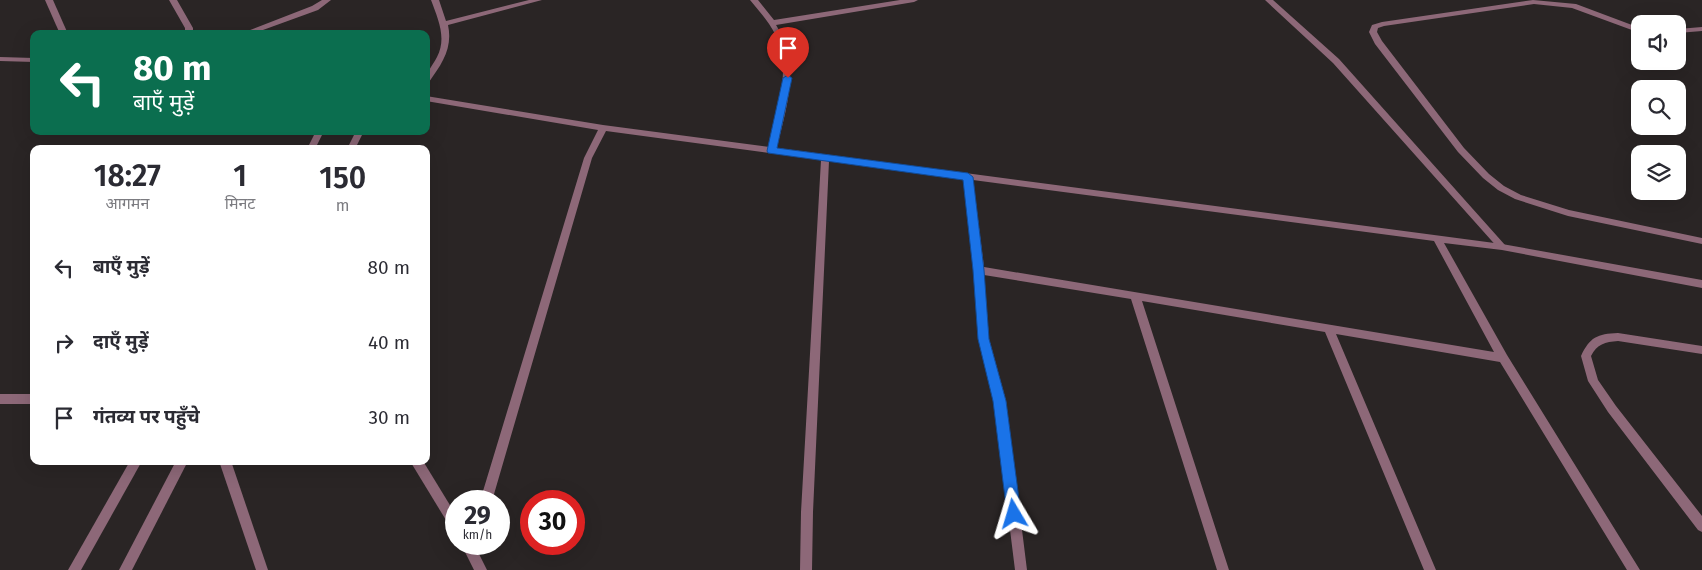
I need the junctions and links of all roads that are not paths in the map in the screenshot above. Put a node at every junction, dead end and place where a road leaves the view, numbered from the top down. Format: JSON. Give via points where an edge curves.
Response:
{"nodes":[{"id":1,"x":49,"y":0,"type":"edge"},
{"id":2,"x":173,"y":0,"type":"edge"},
{"id":3,"x":327,"y":0,"type":"edge"},
{"id":4,"x":434,"y":0,"type":"edge"},
{"id":5,"x":538,"y":0,"type":"edge"},
{"id":6,"x":754,"y":0,"type":"edge"},
{"id":7,"x":914,"y":0,"type":"edge"},
{"id":8,"x":1269,"y":0,"type":"edge"},
{"id":9,"x":772,"y":23,"type":"junction"},
{"id":10,"x":444,"y":24,"type":"junction"},
{"id":11,"x":1631,"y":28,"type":"edge"},
{"id":12,"x":1702,"y":29,"type":"edge"},
{"id":13,"x":62,"y":30,"type":"edge"},
{"id":14,"x":189,"y":30,"type":"edge"},
{"id":15,"x":255,"y":30,"type":"edge"},
{"id":16,"x":1686,"y":31,"type":"edge"},
{"id":17,"x":0,"y":59,"type":"edge"},
{"id":18,"x":30,"y":60,"type":"edge"},
{"id":19,"x":430,"y":75,"type":"edge"},
{"id":20,"x":430,"y":99,"type":"edge"},
{"id":21,"x":603,"y":128,"type":"junction"},
{"id":22,"x":772,"y":151,"type":"junction"},
{"id":23,"x":825,"y":158,"type":"junction"},
{"id":24,"x":968,"y":177,"type":"junction"},
{"id":25,"x":1438,"y":240,"type":"junction"},
{"id":26,"x":1702,"y":241,"type":"edge"},
{"id":27,"x":1502,"y":248,"type":"junction"},
{"id":28,"x":978,"y":270,"type":"junction"},
{"id":29,"x":1702,"y":284,"type":"edge"},
{"id":30,"x":1135,"y":296,"type":"junction"},
{"id":31,"x":1329,"y":329,"type":"junction"},
{"id":32,"x":1702,"y":350,"type":"edge"},
{"id":33,"x":1503,"y":358,"type":"junction"},
{"id":34,"x":0,"y":399,"type":"edge"},
{"id":35,"x":30,"y":399,"type":"edge"},
{"id":36,"x":134,"y":465,"type":"edge"},
{"id":37,"x":180,"y":465,"type":"edge"},
{"id":38,"x":226,"y":465,"type":"edge"},
{"id":39,"x":418,"y":465,"type":"edge"},
{"id":40,"x":489,"y":490,"type":"edge"},
{"id":41,"x":445,"y":508,"type":"edge"},
{"id":42,"x":1702,"y":526,"type":"edge"},
{"id":43,"x":475,"y":555,"type":"edge"},
{"id":44,"x":74,"y":570,"type":"edge"},
{"id":45,"x":125,"y":570,"type":"edge"},
{"id":46,"x":262,"y":570,"type":"edge"},
{"id":47,"x":482,"y":570,"type":"edge"},
{"id":48,"x":806,"y":570,"type":"edge"},
{"id":49,"x":1021,"y":570,"type":"edge"},
{"id":50,"x":1223,"y":570,"type":"edge"},
{"id":51,"x":1430,"y":570,"type":"edge"},
{"id":52,"x":1634,"y":570,"type":"edge"}],
"edges":[{"from":1,"to":13,"type":"street"},
{"from":2,"to":14,"type":"street"},
{"from":3,"to":15,"type":"street","via":[[315,8]]},
{"from":4,"to":10,"type":"street"},
{"from":5,"to":10,"type":"street"},
{"from":6,"to":9,"type":"street"},
{"from":7,"to":9,"type":"street"},
{"from":8,"to":27,"type":"street","via":[[1336,61]]},
{"from":9,"to":22,"type":"street","via":[[784,48],[788,78]]},
{"from":10,"to":19,"type":"street","via":[[447,32],[445,49]]},
{"from":11,"to":26,"type":"street","via":[[1573,6],[1534,2],[1382,24],[1373,32],[1460,150],[1501,188],[1568,213]]},
{"from":12,"to":16,"type":"street"},
{"from":17,"to":18,"type":"street"},
{"from":20,"to":21,"type":"street"},
{"from":21,"to":22,"type":"street"},
{"from":21,"to":40,"type":"street","via":[[588,158]]},
{"from":22,"to":23,"type":"street"},
{"from":23,"to":24,"type":"street"},
{"from":23,"to":48,"type":"street","via":[[806,512]]},
{"from":24,"to":25,"type":"street"},
{"from":24,"to":28,"type":"street"},
{"from":25,"to":27,"type":"street"},
{"from":25,"to":33,"type":"street"},
{"from":27,"to":29,"type":"street"},
{"from":28,"to":30,"type":"street"},
{"from":28,"to":49,"type":"street","via":[[984,339],[1000,401]]},
{"from":30,"to":31,"type":"street"},
{"from":30,"to":50,"type":"street"},
{"from":31,"to":33,"type":"street"},
{"from":31,"to":51,"type":"street"},
{"from":32,"to":42,"type":"street","via":[[1618,337],[1602,338],[1591,346],[1586,356],[1593,381],[1602,395]]},
{"from":33,"to":52,"type":"street"},
{"from":34,"to":35,"type":"street"},
{"from":36,"to":44,"type":"street"},
{"from":37,"to":45,"type":"street"},
{"from":38,"to":46,"type":"street"},
{"from":39,"to":41,"type":"street"},
{"from":43,"to":47,"type":"street"}]}
